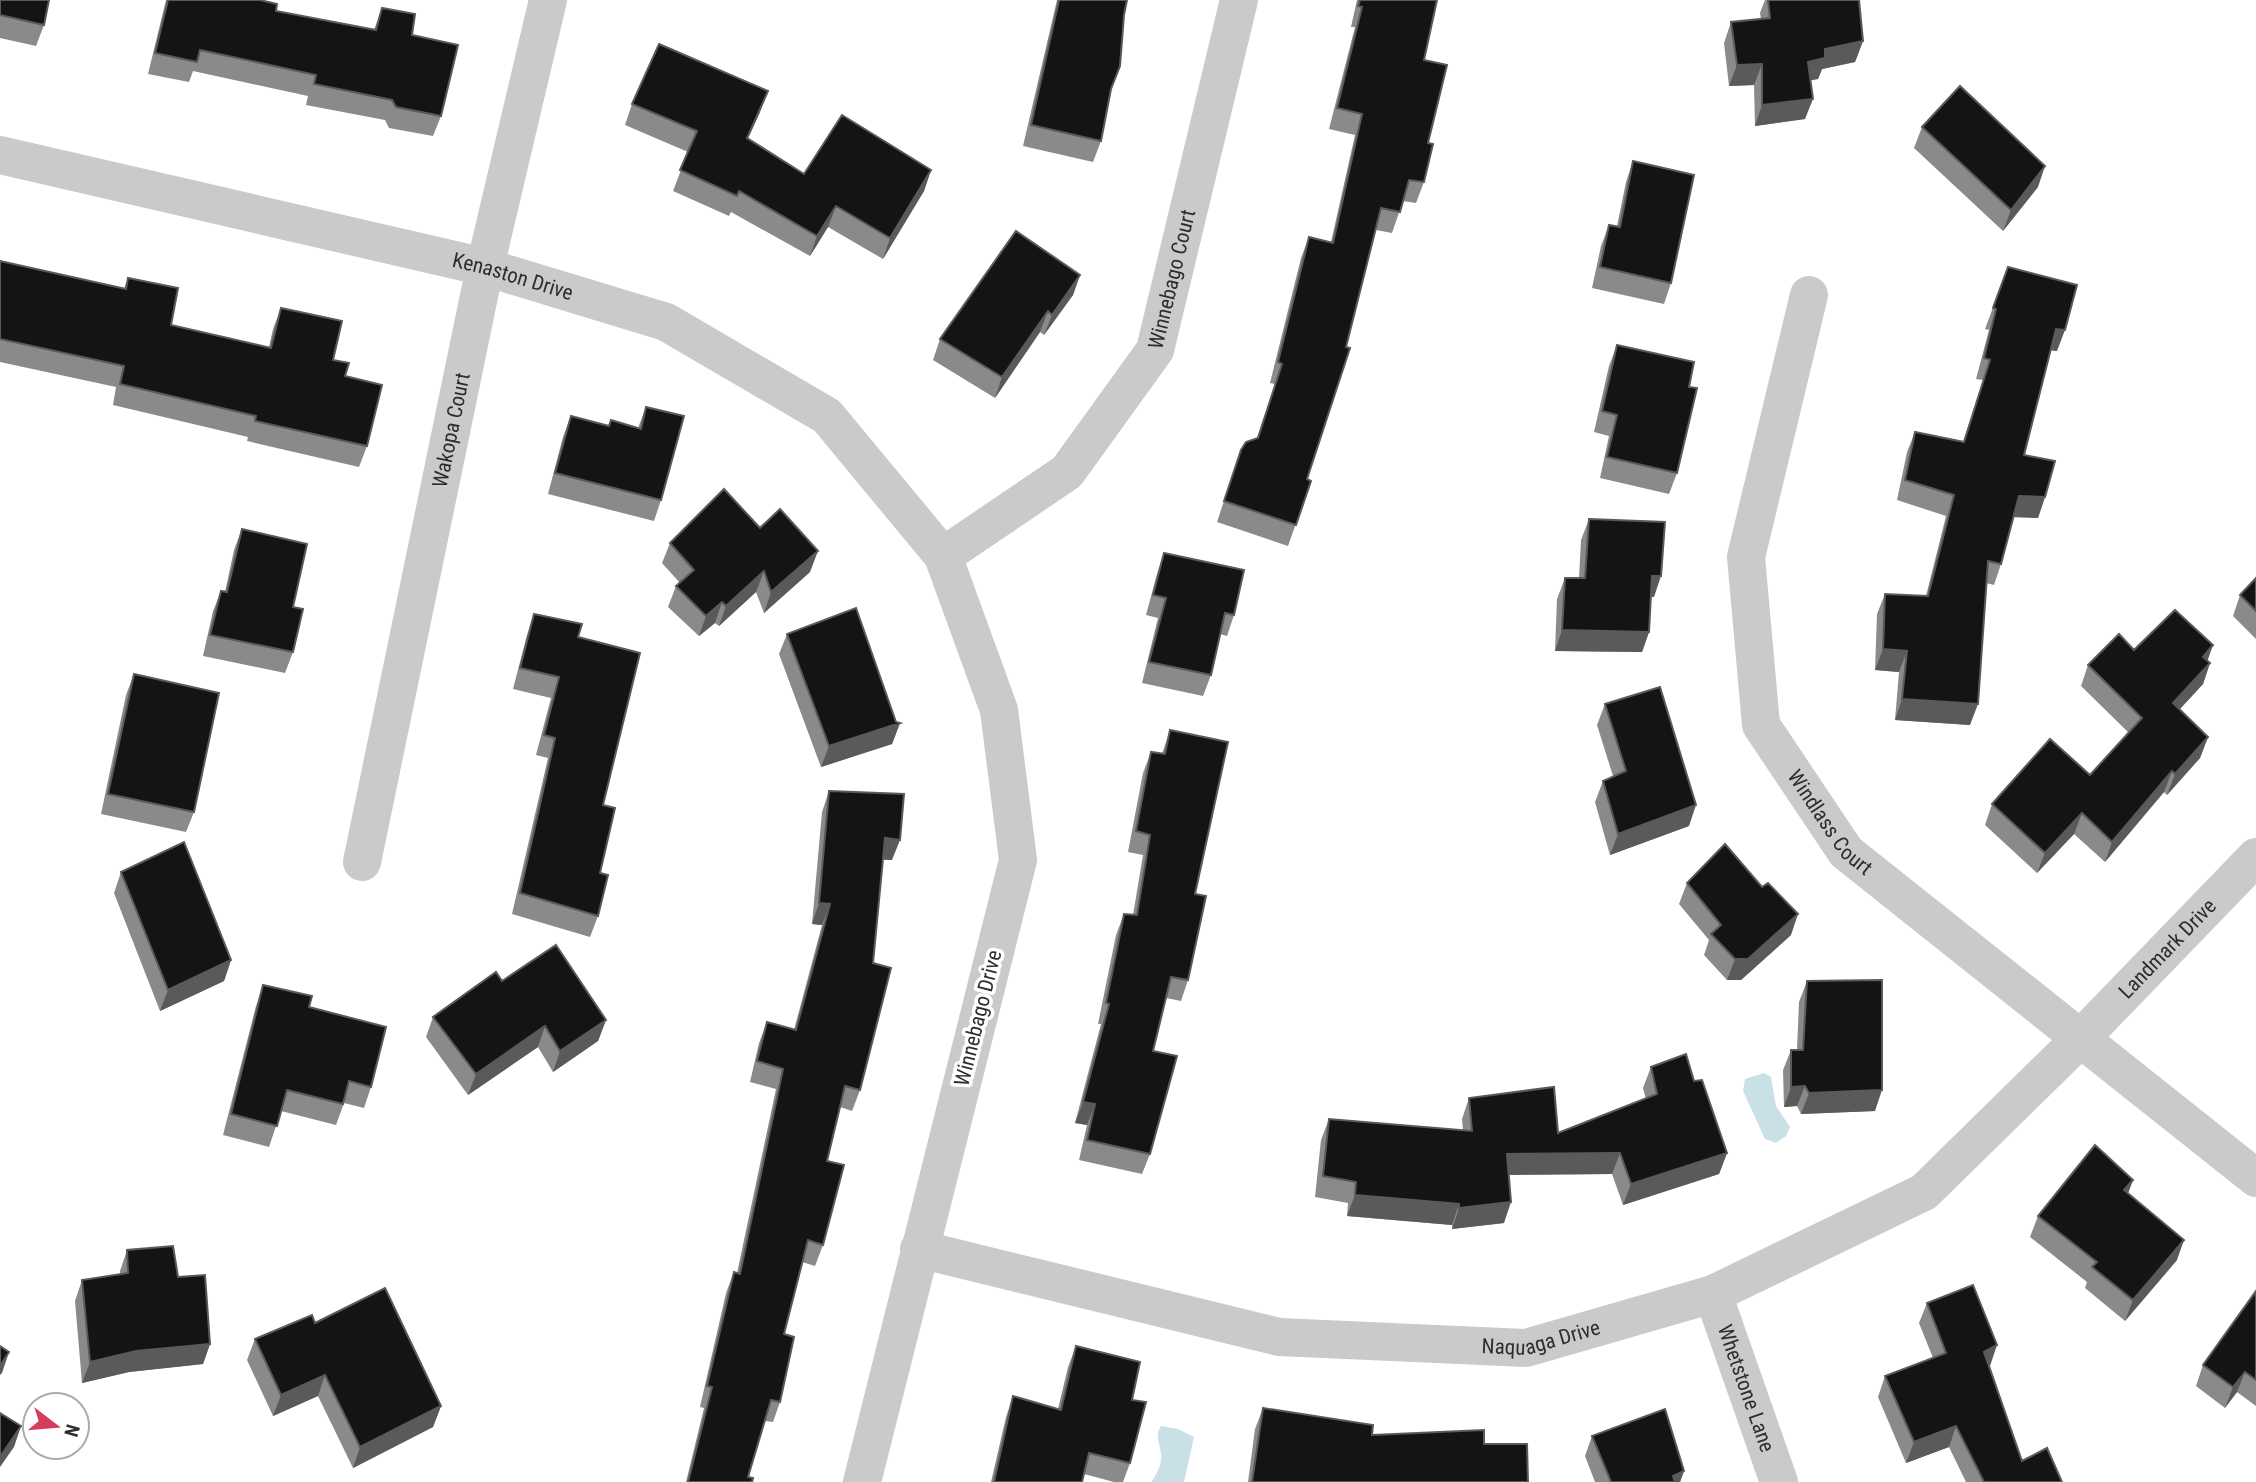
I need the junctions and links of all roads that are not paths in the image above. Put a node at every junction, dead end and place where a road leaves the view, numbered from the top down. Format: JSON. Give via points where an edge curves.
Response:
{"nodes":[{"id":1,"x":548,"y":0,"type":"edge"},
{"id":2,"x":1239,"y":0,"type":"edge"},
{"id":3,"x":0,"y":155,"type":"edge"},
{"id":4,"x":485,"y":267,"type":"junction"},
{"id":5,"x":1809,"y":295,"type":"dead end"},
{"id":6,"x":943,"y":556,"type":"junction"},
{"id":7,"x":2256,"y":857,"type":"edge"},
{"id":8,"x":362,"y":862,"type":"dead end"},
{"id":9,"x":2080,"y":1039,"type":"junction"},
{"id":10,"x":2256,"y":1178,"type":"edge"},
{"id":11,"x":919,"y":1249,"type":"junction"},
{"id":12,"x":1713,"y":1294,"type":"junction"},
{"id":13,"x":862,"y":1482,"type":"edge"},
{"id":14,"x":1779,"y":1482,"type":"edge"}],
"edges":[{"from":1,"to":4,"type":"street","name":"Wakopa Court"},
{"from":2,"to":6,"type":"street","name":"Winnebago Court","via":[[1155,350],[1067,472]]},
{"from":3,"to":4,"type":"street","name":"Kenaston Drive"},
{"from":4,"to":6,"type":"street","name":"Kenaston Drive","via":[[666,322],[827,416]]},
{"from":4,"to":8,"type":"street","name":"Wakopa Court"},
{"from":5,"to":9,"type":"street","name":"Windlass Court","via":[[1746,557],[1761,725],[1846,852]]},
{"from":6,"to":11,"type":"street","name":"Winnebago Drive","via":[[999,710],[1018,860]]},
{"from":7,"to":9,"type":"street","name":"Landmark Drive"},
{"from":9,"to":10,"type":"street","name":"Windlass Court"},
{"from":9,"to":12,"type":"street","name":"Naquaga Drive","via":[[1924,1192]]},
{"from":11,"to":12,"type":"street","name":"Naquaga Drive","via":[[1279,1337],[1526,1348]]},
{"from":11,"to":13,"type":"street","name":"Winnebago Drive"},
{"from":12,"to":14,"type":"street","name":"Whetstone Lane"}]}
